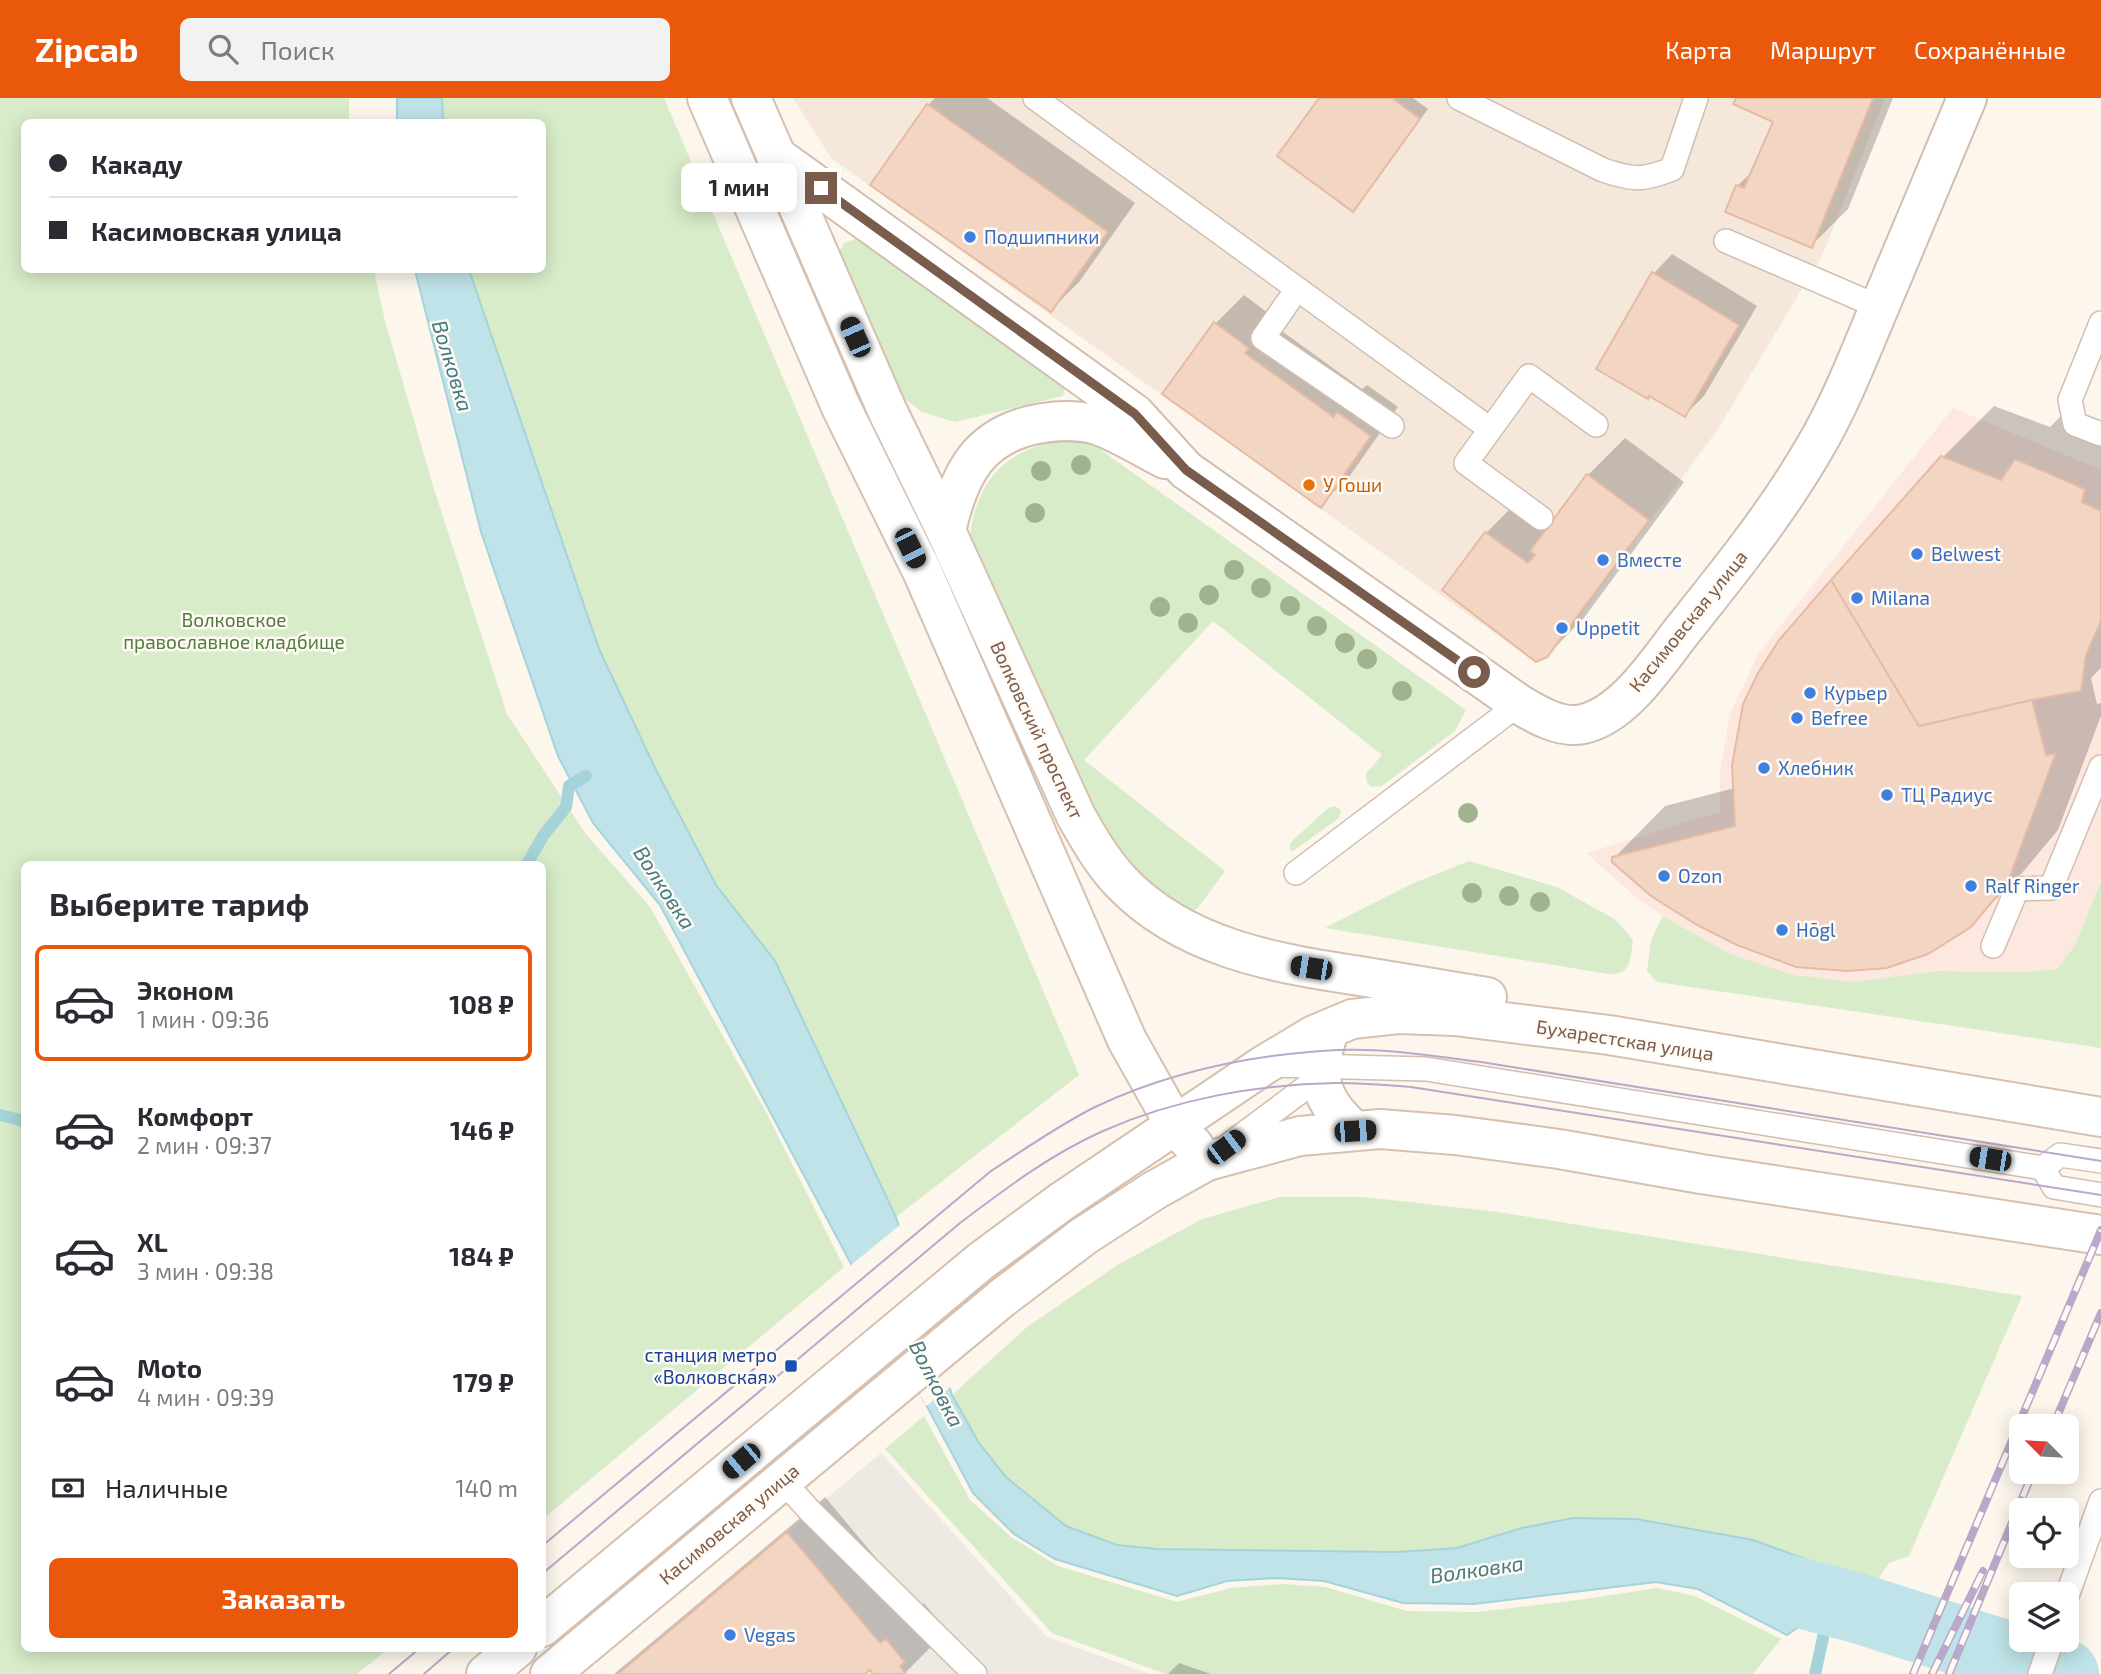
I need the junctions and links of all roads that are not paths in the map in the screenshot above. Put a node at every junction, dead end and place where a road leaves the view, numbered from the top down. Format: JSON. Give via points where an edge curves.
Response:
{"nodes":[{"id":1,"x":707,"y":98,"type":"edge"},
{"id":2,"x":751,"y":98,"type":"edge"},
{"id":3,"x":1035,"y":98,"type":"edge"},
{"id":4,"x":1459,"y":98,"type":"edge"},
{"id":5,"x":1696,"y":98,"type":"edge"},
{"id":6,"x":1967,"y":98,"type":"edge"},
{"id":7,"x":776,"y":156,"type":"junction"},
{"id":8,"x":1726,"y":242,"type":"dead end"},
{"id":9,"x":1297,"y":289,"type":"junction"},
{"id":10,"x":1879,"y":307,"type":"junction"},
{"id":11,"x":2101,"y":323,"type":"edge"},
{"id":12,"x":1596,"y":425,"type":"dead end"},
{"id":13,"x":1392,"y":426,"type":"dead end"},
{"id":14,"x":1490,"y":429,"type":"junction"},
{"id":15,"x":2101,"y":434,"type":"edge"},
{"id":16,"x":1186,"y":470,"type":"junction"},
{"id":17,"x":1541,"y":518,"type":"dead end"},
{"id":18,"x":946,"y":531,"type":"junction"},
{"id":19,"x":1519,"y":704,"type":"junction"},
{"id":20,"x":2101,"y":767,"type":"edge"},
{"id":21,"x":1296,"y":873,"type":"dead end"},
{"id":22,"x":1993,"y":946,"type":"dead end"},
{"id":23,"x":1330,"y":1029,"type":"junction"},
{"id":24,"x":1609,"y":1035,"type":"junction"},
{"id":25,"x":1264,"y":1065,"type":"junction"},
{"id":26,"x":1325,"y":1070,"type":"junction"},
{"id":27,"x":2101,"y":1116,"type":"edge"},
{"id":28,"x":1176,"y":1127,"type":"junction"},
{"id":29,"x":1355,"y":1131,"type":"junction"},
{"id":30,"x":1207,"y":1161,"type":"junction"},
{"id":31,"x":2101,"y":1161,"type":"edge"},
{"id":32,"x":2043,"y":1168,"type":"junction"},
{"id":33,"x":2101,"y":1195,"type":"edge"},
{"id":34,"x":2101,"y":1236,"type":"edge"},
{"id":35,"x":782,"y":1480,"type":"junction"},
{"id":36,"x":2101,"y":1501,"type":"edge"},
{"id":37,"x":2072,"y":1582,"type":"edge"},
{"id":38,"x":546,"y":1624,"type":"edge"},
{"id":39,"x":512,"y":1652,"type":"edge"},
{"id":40,"x":2048,"y":1652,"type":"edge"},
{"id":41,"x":486,"y":1674,"type":"edge"},
{"id":42,"x":550,"y":1674,"type":"edge"},
{"id":43,"x":975,"y":1674,"type":"edge"},
{"id":44,"x":2040,"y":1674,"type":"edge"}],
"edges":[{"from":1,"to":28,"type":"street","name":"Волковский проспект","via":[[841,407],[922,571],[1127,1040]]},
{"from":2,"to":7,"type":"street","name":"Волковский проспект"},
{"from":3,"to":9,"type":"lane"},
{"from":4,"to":5,"type":"lane","via":[[1604,170],[1648,178],[1672,169]]},
{"from":6,"to":10,"type":"street","name":"Касимовская улица"},
{"from":7,"to":16,"type":"street","name":"Касимовская улица","via":[[1135,414]]},
{"from":7,"to":18,"type":"street","name":"Волковский проспект","via":[[887,410]]},
{"from":8,"to":10,"type":"lane"},
{"from":9,"to":13,"type":"lane","via":[[1263,338]]},
{"from":9,"to":14,"type":"lane"},
{"from":10,"to":19,"type":"street","name":"Касимовская улица","via":[[1844,391],[1781,502],[1633,691],[1620,704],[1581,724],[1561,723]]},
{"from":11,"to":15,"type":"lane","via":[[2070,400],[2075,424]]},
{"from":12,"to":14,"type":"lane","via":[[1529,376]]},
{"from":14,"to":17,"type":"lane","via":[[1466,463]]},
{"from":16,"to":18,"type":"street","via":[[1097,426],[1066,419],[1022,426],[991,442],[970,465],[954,496]]},
{"from":16,"to":19,"type":"street","name":"Касимовская улица"},
{"from":18,"to":24,"type":"street","name":"Волковский проспект","via":[[1076,816],[1122,883],[1159,914],[1237,952],[1512,1001]]},
{"from":19,"to":21,"type":"lane"},
{"from":20,"to":22,"type":"lane","via":[[2051,888],[2017,890]]},
{"from":23,"to":24,"type":"street","name":"Бухарестская улица","via":[[1352,1019],[1398,1014],[1455,1016]]},
{"from":23,"to":25,"type":"street","name":"Бухарестская улица"},
{"from":23,"to":26,"type":"street","via":[[1321,1051]]},
{"from":24,"to":27,"type":"street","name":"Бухарестская улица"},
{"from":25,"to":26,"type":"lane"},
{"from":25,"to":28,"type":"street","name":"Бухарестская улица"},
{"from":26,"to":29,"type":"street","via":[[1328,1102]]},
{"from":26,"to":30,"type":"lane"},
{"from":26,"to":32,"type":"lane","via":[[1426,1069]]},
{"from":28,"to":30,"type":"street","name":"Волковский проспект"},
{"from":28,"to":38,"type":"street","via":[[981,1261]]},
{"from":29,"to":30,"type":"street","via":[[1300,1136]]},
{"from":29,"to":34,"type":"street","via":[[1455,1135],[1559,1149]]},
{"from":30,"to":35,"type":"street","name":"Касимовская улица","via":[[1094,1230],[1002,1298]]},
{"from":31,"to":32,"type":"lane","via":[[2060,1155]]},
{"from":32,"to":33,"type":"lane","via":[[2054,1187]]},
{"from":35,"to":42,"type":"street","name":"Касимовская улица"},
{"from":35,"to":43,"type":"lane"},
{"from":36,"to":37,"type":"lane"},
{"from":39,"to":41,"type":"street"},
{"from":40,"to":44,"type":"lane"}]}
